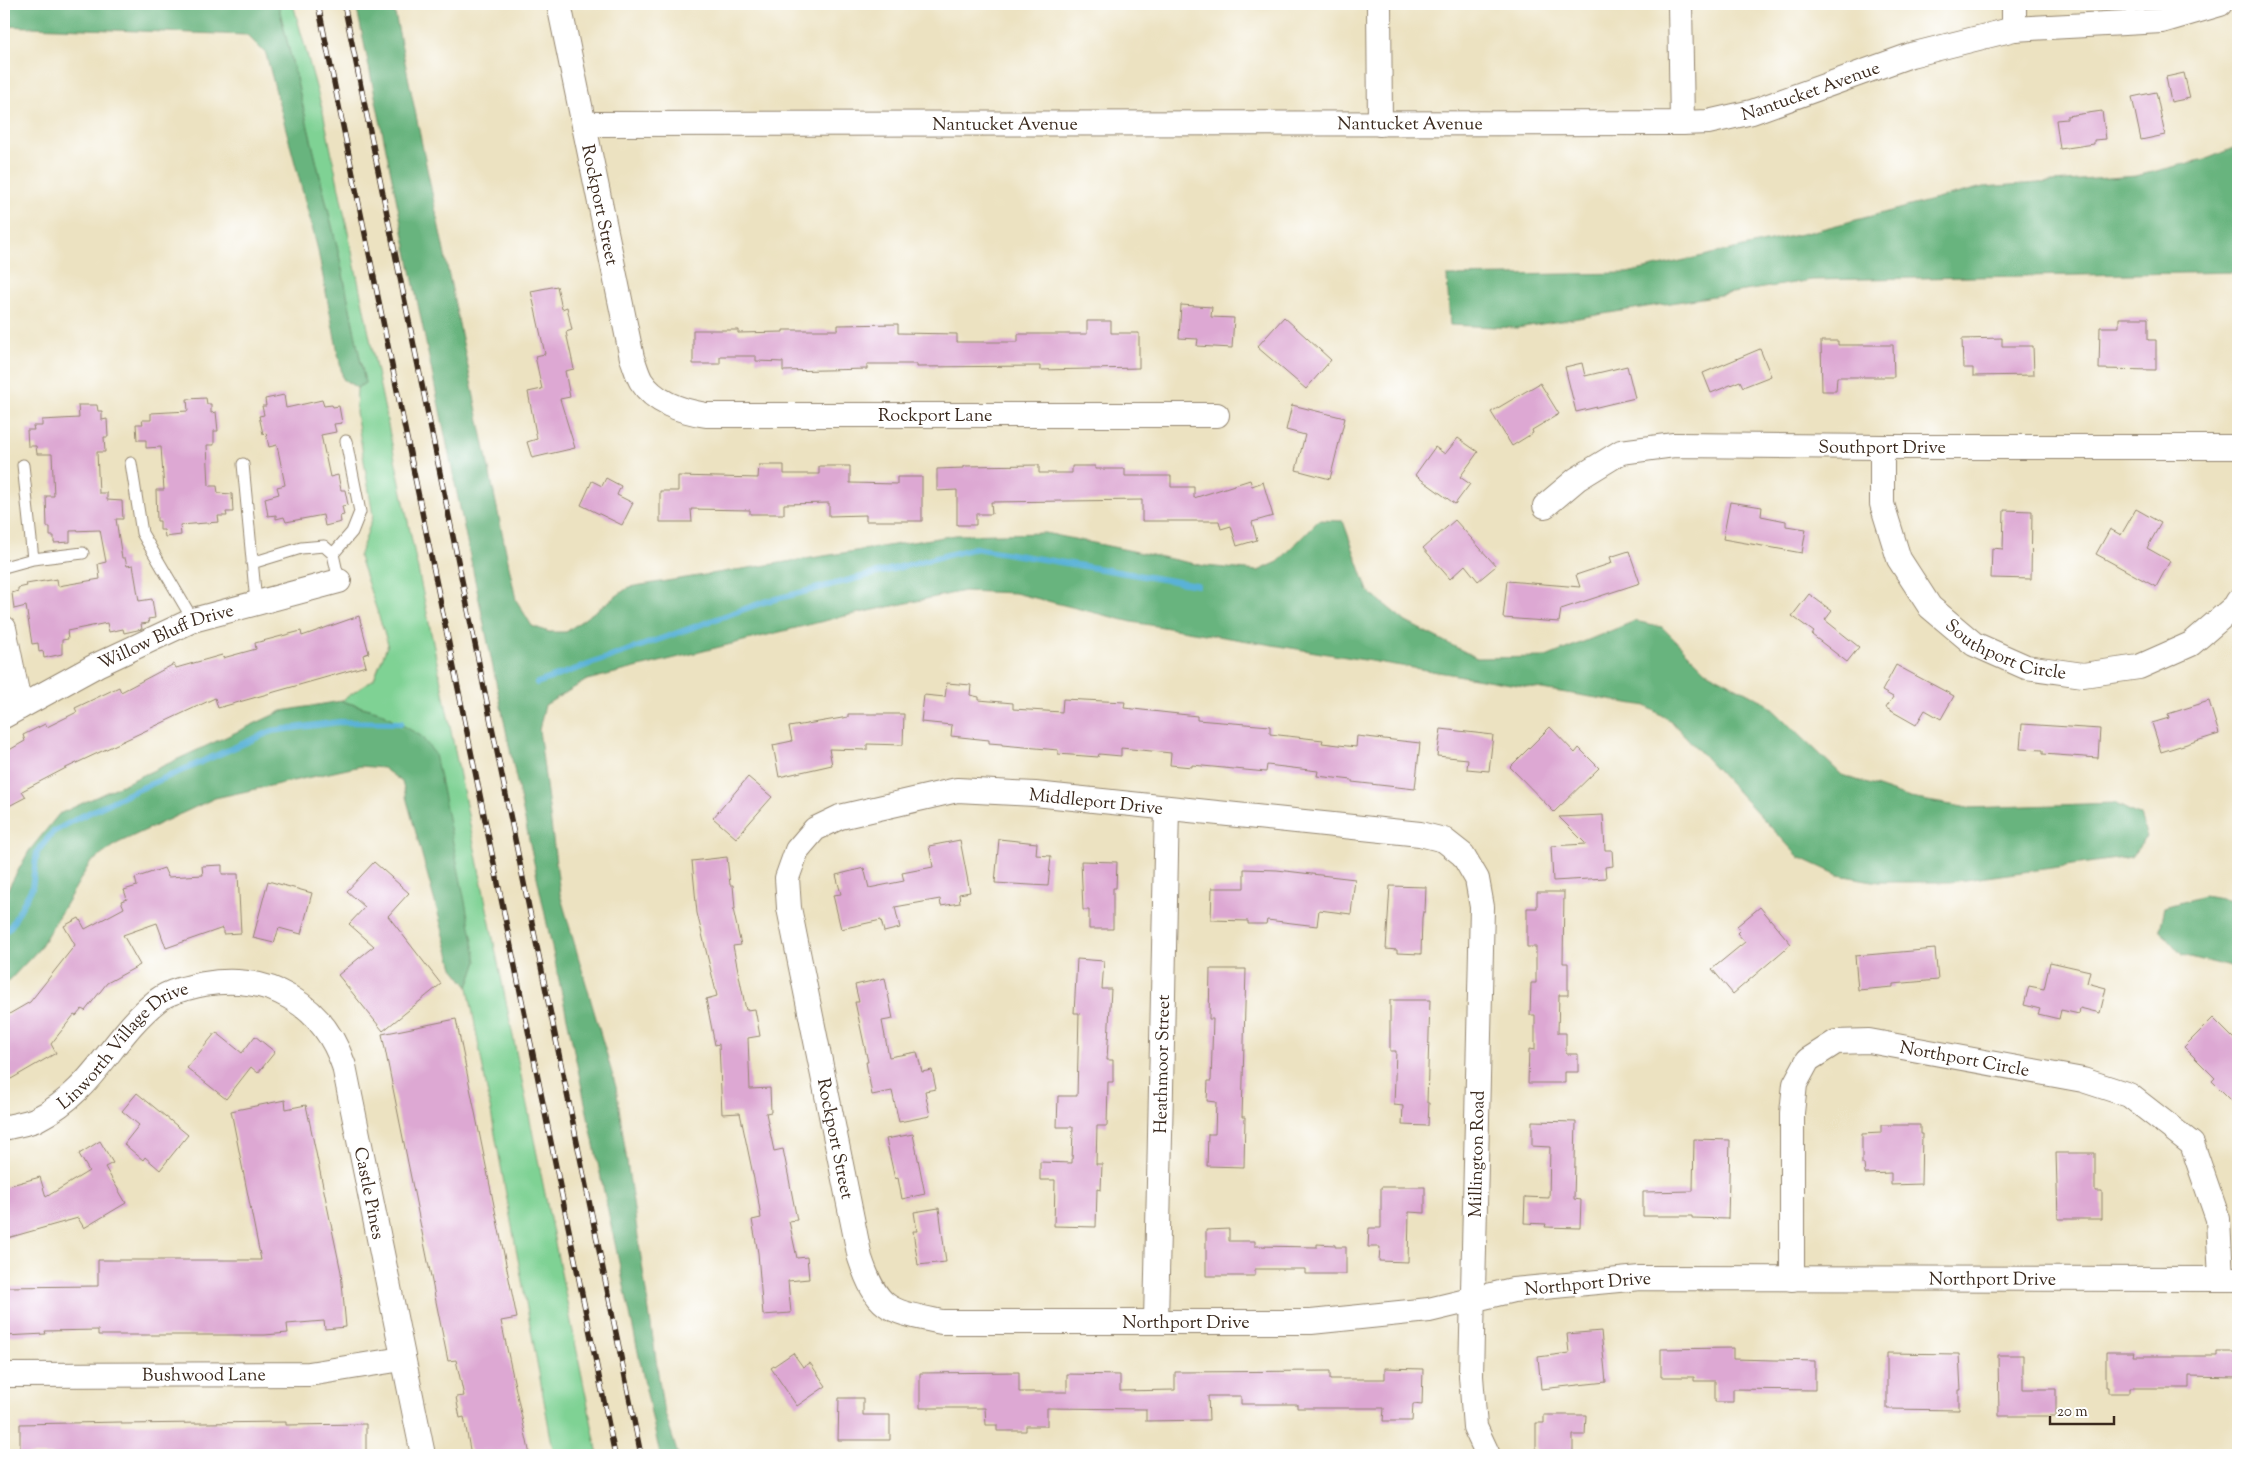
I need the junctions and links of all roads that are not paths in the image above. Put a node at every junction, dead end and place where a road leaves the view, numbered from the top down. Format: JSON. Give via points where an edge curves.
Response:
{"nodes":[{"id":1,"x":559,"y":4,"type":"edge"},
{"id":2,"x":1379,"y":4,"type":"edge"},
{"id":3,"x":1680,"y":4,"type":"edge"},
{"id":4,"x":2014,"y":4,"type":"edge"},
{"id":5,"x":2220,"y":4,"type":"edge"},
{"id":6,"x":2014,"y":29,"type":"junction"},
{"id":7,"x":1682,"y":123,"type":"junction"},
{"id":8,"x":584,"y":124,"type":"junction"},
{"id":9,"x":1380,"y":124,"type":"junction"},
{"id":10,"x":658,"y":398,"type":"joint"},
{"id":11,"x":1216,"y":415,"type":"dead end"},
{"id":12,"x":346,"y":441,"type":"dead end"},
{"id":13,"x":1882,"y":447,"type":"junction"},
{"id":14,"x":2238,"y":447,"type":"edge"},
{"id":15,"x":131,"y":463,"type":"dead end"},
{"id":16,"x":243,"y":464,"type":"dead end"},
{"id":17,"x":23,"y":465,"type":"dead end"},
{"id":18,"x":1545,"y":506,"type":"dead end"},
{"id":19,"x":83,"y":553,"type":"dead end"},
{"id":20,"x":333,"y":554,"type":"junction"},
{"id":21,"x":33,"y":559,"type":"junction"},
{"id":22,"x":252,"y":563,"type":"junction"},
{"id":23,"x":4,"y":567,"type":"edge"},
{"id":24,"x":339,"y":581,"type":"joint"},
{"id":25,"x":2238,"y":601,"type":"edge"},
{"id":26,"x":256,"y":602,"type":"junction"},
{"id":27,"x":192,"y":620,"type":"junction"},
{"id":28,"x":4,"y":628,"type":"edge"},
{"id":29,"x":12,"y":711,"type":"edge"},
{"id":30,"x":1167,"y":808,"type":"junction"},
{"id":31,"x":1463,"y":854,"type":"joint"},
{"id":32,"x":789,"y":908,"type":"joint"},
{"id":33,"x":247,"y":981,"type":"joint"},
{"id":34,"x":4,"y":1128,"type":"edge"},
{"id":35,"x":1792,"y":1279,"type":"junction"},
{"id":36,"x":2229,"y":1279,"type":"edge"},
{"id":37,"x":1475,"y":1298,"type":"junction"},
{"id":38,"x":942,"y":1322,"type":"joint"},
{"id":39,"x":1156,"y":1322,"type":"junction"},
{"id":40,"x":402,"y":1359,"type":"junction"},
{"id":41,"x":4,"y":1375,"type":"edge"},
{"id":42,"x":423,"y":1455,"type":"edge"},
{"id":43,"x":1488,"y":1455,"type":"edge"}],
"edges":[{"from":1,"to":8,"type":"street","name":"Rockport Street"},
{"from":2,"to":9,"type":"street"},
{"from":3,"to":7,"type":"street"},
{"from":4,"to":6,"type":"street"},
{"from":5,"to":6,"type":"street","name":"Nantucket Avenue","via":[[2162,21]]},
{"from":6,"to":7,"type":"street","name":"Nantucket Avenue","via":[[1911,55],[1752,112],[1708,122]]},
{"from":7,"to":9,"type":"street","name":"Nantucket Avenue"},
{"from":8,"to":9,"type":"street","name":"Nantucket Avenue"},
{"from":8,"to":10,"type":"street","name":"Rockport Street","via":[[632,358],[641,381]]},
{"from":10,"to":11,"type":"street","name":"Rockport Lane","via":[[681,411],[706,415]]},
{"from":12,"to":20,"type":"lane","via":[[360,512],[352,532]]},
{"from":13,"to":14,"type":"street","name":"Southport Drive"},
{"from":13,"to":18,"type":"street","name":"Southport Drive","via":[[1674,445],[1620,452],[1576,479]]},
{"from":13,"to":25,"type":"street","name":"Southport Circle","via":[[1882,504],[1899,559],[1930,607],[1974,644],[2026,667],[2083,675],[2139,667],[2191,644]]},
{"from":15,"to":27,"type":"lane","via":[[142,532]]},
{"from":16,"to":22,"type":"lane"},
{"from":17,"to":21,"type":"lane"},
{"from":19,"to":21,"type":"lane"},
{"from":20,"to":22,"type":"lane","via":[[324,546],[302,548]]},
{"from":20,"to":24,"type":"lane"},
{"from":21,"to":23,"type":"lane"},
{"from":22,"to":26,"type":"lane"},
{"from":24,"to":26,"type":"street","name":"Willow Bluff Drive"},
{"from":26,"to":27,"type":"street","name":"Willow Bluff Drive"},
{"from":27,"to":29,"type":"street","name":"Willow Bluff Drive","via":[[97,665]]},
{"from":28,"to":29,"type":"street"},
{"from":30,"to":31,"type":"street","name":"Middleport Drive","via":[[1420,834],[1444,840]]},
{"from":30,"to":32,"type":"street","name":"Middleport Drive","via":[[1035,794],[957,790],[840,817],[815,829],[797,850],[787,878]]},
{"from":30,"to":39,"type":"street","name":"Heathmoor Street"},
{"from":31,"to":37,"type":"street","name":"Millington Road","via":[[1477,879],[1482,907],[1473,1233]]},
{"from":32,"to":38,"type":"street","name":"Rockport Street","via":[[866,1278],[878,1298],[897,1313]]},
{"from":33,"to":34,"type":"street","name":"Linworth Village Drive","via":[[188,987],[160,999],[138,1019],[72,1097],[34,1120]]},
{"from":33,"to":40,"type":"street","name":"Castle Pines","via":[[273,989],[312,1013],[337,1046],[344,1066]]},
{"from":35,"to":36,"type":"street","name":"Northport Drive"},
{"from":35,"to":36,"type":"street","name":"Northport Circle","via":[[1792,1113],[1795,1084],[1808,1060],[1836,1042],[1869,1041],[2083,1080],[2129,1095],[2192,1144],[2218,1219]]},
{"from":35,"to":37,"type":"street","name":"Northport Drive","via":[[1640,1278],[1513,1290]]},
{"from":37,"to":39,"type":"street","name":"Northport Drive","via":[[1429,1310],[1311,1322]]},
{"from":37,"to":43,"type":"street","name":"Millington Road","via":[[1471,1376],[1475,1427]]},
{"from":38,"to":39,"type":"street","name":"Northport Drive"},
{"from":40,"to":41,"type":"street","name":"Bushwood Lane","via":[[309,1374]]},
{"from":40,"to":42,"type":"street","name":"Castle Pines"}]}
